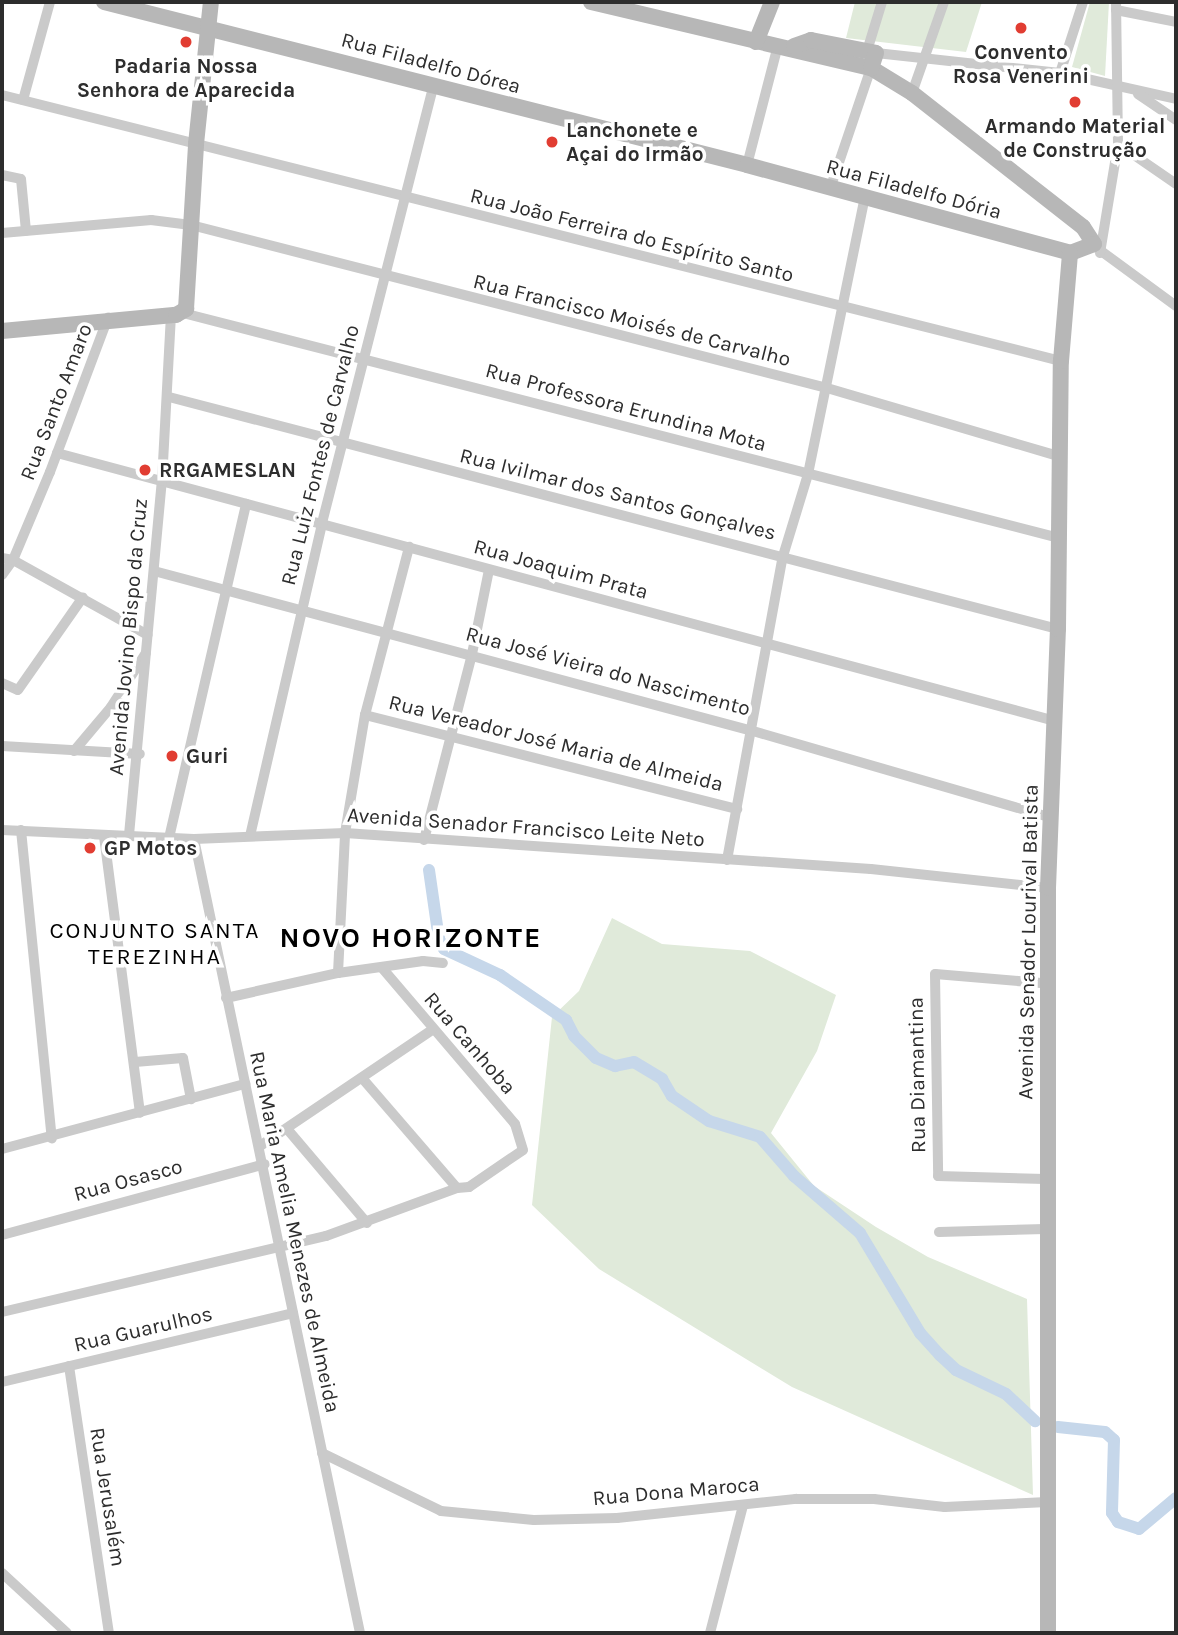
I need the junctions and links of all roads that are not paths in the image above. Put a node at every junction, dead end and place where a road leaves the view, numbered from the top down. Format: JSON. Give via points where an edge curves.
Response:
{"nodes":[{"id":1,"x":50,"y":2,"type":"edge"},
{"id":2,"x":104,"y":2,"type":"edge"},
{"id":3,"x":211,"y":2,"type":"edge"},
{"id":4,"x":591,"y":2,"type":"edge"},
{"id":5,"x":772,"y":2,"type":"edge"},
{"id":6,"x":882,"y":2,"type":"edge"},
{"id":7,"x":944,"y":2,"type":"edge"},
{"id":8,"x":1083,"y":2,"type":"edge"},
{"id":9,"x":1116,"y":6,"type":"edge"},
{"id":10,"x":1176,"y":23,"type":"edge"},
{"id":11,"x":209,"y":26,"type":"junction"},
{"id":12,"x":756,"y":42,"type":"junction"},
{"id":13,"x":786,"y":46,"type":"junction"},
{"id":14,"x":871,"y":57,"type":"junction"},
{"id":15,"x":925,"y":59,"type":"junction"},
{"id":16,"x":1060,"y":73,"type":"junction"},
{"id":17,"x":433,"y":86,"type":"junction"},
{"id":18,"x":1119,"y":87,"type":"junction"},
{"id":19,"x":1132,"y":90,"type":"junction"},
{"id":20,"x":912,"y":93,"type":"junction"},
{"id":21,"x":2,"y":95,"type":"edge"},
{"id":22,"x":1176,"y":99,"type":"edge"},
{"id":23,"x":23,"y":100,"type":"junction"},
{"id":24,"x":1176,"y":120,"type":"edge"},
{"id":25,"x":196,"y":144,"type":"junction"},
{"id":26,"x":1118,"y":144,"type":"junction"},
{"id":27,"x":747,"y":165,"type":"junction"},
{"id":28,"x":2,"y":175,"type":"edge"},
{"id":29,"x":1176,"y":184,"type":"edge"},
{"id":30,"x":830,"y":189,"type":"junction"},
{"id":31,"x":865,"y":197,"type":"junction"},
{"id":32,"x":404,"y":199,"type":"junction"},
{"id":33,"x":191,"y":225,"type":"junction"},
{"id":34,"x":26,"y":231,"type":"junction"},
{"id":35,"x":2,"y":233,"type":"edge"},
{"id":36,"x":1097,"y":248,"type":"junction"},
{"id":37,"x":1070,"y":253,"type":"junction"},
{"id":38,"x":385,"y":277,"type":"junction"},
{"id":39,"x":1176,"y":306,"type":"edge"},
{"id":40,"x":843,"y":308,"type":"junction"},
{"id":41,"x":177,"y":314,"type":"junction"},
{"id":42,"x":108,"y":318,"type":"junction"},
{"id":43,"x":2,"y":331,"type":"edge"},
{"id":44,"x":366,"y":359,"type":"junction"},
{"id":45,"x":1060,"y":361,"type":"junction"},
{"id":46,"x":827,"y":388,"type":"junction"},
{"id":47,"x":169,"y":397,"type":"junction"},
{"id":48,"x":344,"y":443,"type":"junction"},
{"id":49,"x":57,"y":453,"type":"junction"},
{"id":50,"x":1061,"y":457,"type":"junction"},
{"id":51,"x":808,"y":474,"type":"junction"},
{"id":52,"x":162,"y":481,"type":"junction"},
{"id":53,"x":246,"y":504,"type":"junction"},
{"id":54,"x":322,"y":523,"type":"junction"},
{"id":55,"x":1059,"y":538,"type":"junction"},
{"id":56,"x":409,"y":547,"type":"junction"},
{"id":57,"x":783,"y":556,"type":"junction"},
{"id":58,"x":7,"y":559,"type":"edge"},
{"id":59,"x":489,"y":570,"type":"junction"},
{"id":60,"x":154,"y":571,"type":"junction"},
{"id":61,"x":2,"y":575,"type":"edge"},
{"id":62,"x":227,"y":589,"type":"junction"},
{"id":63,"x":83,"y":597,"type":"junction"},
{"id":64,"x":301,"y":607,"type":"junction"},
{"id":65,"x":1058,"y":629,"type":"junction"},
{"id":66,"x":386,"y":631,"type":"junction"},
{"id":67,"x":148,"y":635,"type":"junction"},
{"id":68,"x":767,"y":643,"type":"junction"},
{"id":69,"x":148,"y":651,"type":"junction"},
{"id":70,"x":472,"y":654,"type":"junction"},
{"id":71,"x":2,"y":684,"type":"edge"},
{"id":72,"x":365,"y":715,"type":"junction"},
{"id":73,"x":1055,"y":721,"type":"junction"},
{"id":74,"x":753,"y":731,"type":"junction"},
{"id":75,"x":449,"y":736,"type":"junction"},
{"id":76,"x":2,"y":746,"type":"edge"},
{"id":77,"x":74,"y":751,"type":"junction"},
{"id":78,"x":140,"y":754,"type":"junction"},
{"id":79,"x":737,"y":809,"type":"junction"},
{"id":80,"x":1049,"y":817,"type":"junction"},
{"id":81,"x":2,"y":830,"type":"edge"},
{"id":82,"x":21,"y":830,"type":"junction"},
{"id":83,"x":345,"y":834,"type":"junction"},
{"id":84,"x":130,"y":835,"type":"junction"},
{"id":85,"x":104,"y":836,"type":"junction"},
{"id":86,"x":250,"y":836,"type":"junction"},
{"id":87,"x":169,"y":838,"type":"junction"},
{"id":88,"x":194,"y":839,"type":"junction"},
{"id":89,"x":424,"y":840,"type":"junction"},
{"id":90,"x":727,"y":860,"type":"junction"},
{"id":91,"x":1048,"y":888,"type":"junction"},
{"id":92,"x":443,"y":963,"type":"dead end"},
{"id":93,"x":383,"y":969,"type":"junction"},
{"id":94,"x":338,"y":973,"type":"junction"},
{"id":95,"x":1041,"y":983,"type":"dead end"},
{"id":96,"x":226,"y":998,"type":"junction"},
{"id":97,"x":432,"y":1030,"type":"junction"},
{"id":98,"x":135,"y":1062,"type":"junction"},
{"id":99,"x":362,"y":1078,"type":"junction"},
{"id":100,"x":245,"y":1084,"type":"junction"},
{"id":101,"x":191,"y":1099,"type":"junction"},
{"id":102,"x":140,"y":1113,"type":"junction"},
{"id":103,"x":288,"y":1130,"type":"junction"},
{"id":104,"x":52,"y":1138,"type":"junction"},
{"id":105,"x":260,"y":1146,"type":"junction"},
{"id":106,"x":2,"y":1149,"type":"edge"},
{"id":107,"x":265,"y":1164,"type":"junction"},
{"id":108,"x":1045,"y":1179,"type":"junction"},
{"id":109,"x":460,"y":1189,"type":"junction"},
{"id":110,"x":367,"y":1223,"type":"junction"},
{"id":111,"x":1045,"y":1229,"type":"junction"},
{"id":112,"x":939,"y":1232,"type":"dead end"},
{"id":113,"x":2,"y":1235,"type":"edge"},
{"id":114,"x":278,"y":1244,"type":"junction"},
{"id":115,"x":2,"y":1312,"type":"edge"},
{"id":116,"x":293,"y":1313,"type":"junction"},
{"id":117,"x":68,"y":1366,"type":"junction"},
{"id":118,"x":2,"y":1382,"type":"edge"},
{"id":119,"x":322,"y":1453,"type":"junction"},
{"id":120,"x":1047,"y":1502,"type":"junction"},
{"id":121,"x":743,"y":1505,"type":"junction"},
{"id":122,"x":2,"y":1573,"type":"edge"},
{"id":123,"x":67,"y":1633,"type":"edge"},
{"id":124,"x":109,"y":1633,"type":"edge"},
{"id":125,"x":360,"y":1633,"type":"edge"},
{"id":126,"x":710,"y":1633,"type":"edge"},
{"id":127,"x":1048,"y":1633,"type":"edge"}],
"edges":[{"from":1,"to":23,"type":"street"},
{"from":2,"to":11,"type":"street","name":"Rua Filadelfo Dórea"},
{"from":3,"to":11,"type":"street","name":"Avenida Jovino Bispo da Cruz"},
{"from":4,"to":12,"type":"street"},
{"from":5,"to":12,"type":"street"},
{"from":6,"to":14,"type":"street"},
{"from":7,"to":15,"type":"street"},
{"from":8,"to":16,"type":"street"},
{"from":9,"to":10,"type":"street"},
{"from":9,"to":18,"type":"street"},
{"from":11,"to":17,"type":"street","name":"Rua Filadelfo Dórea"},
{"from":11,"to":25,"type":"street","name":"Avenida Jovino Bispo da Cruz"},
{"from":12,"to":13,"type":"street"},
{"from":13,"to":14,"type":"street","via":[[804,54]]},
{"from":13,"to":27,"type":"street"},
{"from":14,"to":15,"type":"street"},
{"from":14,"to":20,"type":"street"},
{"from":14,"to":30,"type":"street"},
{"from":15,"to":16,"type":"street"},
{"from":15,"to":20,"type":"street"},
{"from":16,"to":18,"type":"street"},
{"from":17,"to":27,"type":"street","name":"Rua Filadelfo Dórea"},
{"from":17,"to":32,"type":"street","name":"Rua Luiz Fontes de Carvalho"},
{"from":18,"to":19,"type":"street"},
{"from":18,"to":26,"type":"street"},
{"from":19,"to":22,"type":"street"},
{"from":19,"to":24,"type":"street"},
{"from":20,"to":36,"type":"street","via":[[1083,227]]},
{"from":21,"to":23,"type":"street","name":"Rua João Ferreira do Espírito Santo"},
{"from":23,"to":25,"type":"street","name":"Rua João Ferreira do Espírito Santo"},
{"from":25,"to":32,"type":"street","name":"Rua João Ferreira do Espírito Santo"},
{"from":25,"to":33,"type":"street","name":"Avenida Jovino Bispo da Cruz"},
{"from":26,"to":29,"type":"street"},
{"from":26,"to":36,"type":"street"},
{"from":27,"to":30,"type":"street","name":"Rua Filadelfo Dória"},
{"from":28,"to":34,"type":"street","via":[[20,179]]},
{"from":30,"to":31,"type":"street","name":"Rua Filadelfo Dória"},
{"from":31,"to":37,"type":"street","name":"Rua Filadelfo Dória"},
{"from":31,"to":40,"type":"street"},
{"from":32,"to":38,"type":"street","name":"Rua Luiz Fontes de Carvalho"},
{"from":32,"to":40,"type":"street","name":"Rua João Ferreira do Espírito Santo"},
{"from":33,"to":34,"type":"street","name":"Rua Francisco Moisés de Carvalho","via":[[151,220]]},
{"from":33,"to":38,"type":"street","name":"Rua Francisco Moisés de Carvalho"},
{"from":33,"to":41,"type":"street","name":"Avenida Jovino Bispo da Cruz"},
{"from":34,"to":35,"type":"street","name":"Rua Francisco Moisés de Carvalho"},
{"from":36,"to":37,"type":"street"},
{"from":36,"to":39,"type":"street"},
{"from":37,"to":45,"type":"street","name":"Avenida Senador Lourival Batista"},
{"from":38,"to":44,"type":"street","name":"Rua Luiz Fontes de Carvalho"},
{"from":38,"to":46,"type":"street","name":"Rua Francisco Moisés de Carvalho"},
{"from":40,"to":45,"type":"street","name":"Rua João Ferreira do Espírito Santo"},
{"from":40,"to":46,"type":"street"},
{"from":41,"to":42,"type":"street"},
{"from":41,"to":44,"type":"street","name":"Rua Professora Erundina Mota"},
{"from":41,"to":47,"type":"street","name":"Avenida Jovino Bispo da Cruz"},
{"from":42,"to":43,"type":"street"},
{"from":42,"to":49,"type":"street","name":"Rua Santo Amaro"},
{"from":44,"to":48,"type":"street","name":"Rua Luiz Fontes de Carvalho"},
{"from":44,"to":51,"type":"street","name":"Rua Professora Erundina Mota"},
{"from":45,"to":50,"type":"street","name":"Avenida Senador Lourival Batista"},
{"from":46,"to":50,"type":"street","name":"Rua Francisco Moisés de Carvalho"},
{"from":46,"to":51,"type":"street"},
{"from":47,"to":48,"type":"street","name":"Rua Ivilmar dos Santos Gonçalves"},
{"from":47,"to":52,"type":"street","name":"Avenida Jovino Bispo da Cruz"},
{"from":48,"to":54,"type":"street","name":"Rua Luiz Fontes de Carvalho"},
{"from":48,"to":57,"type":"street","name":"Rua Ivilmar dos Santos Gonçalves"},
{"from":49,"to":52,"type":"street","name":"Rua Joaquim Prata"},
{"from":49,"to":58,"type":"street","name":"Rua Santo Amaro"},
{"from":50,"to":55,"type":"street","name":"Avenida Senador Lourival Batista"},
{"from":51,"to":55,"type":"street","name":"Rua Professora Erundina Mota"},
{"from":51,"to":57,"type":"street"},
{"from":52,"to":53,"type":"street","name":"Rua Joaquim Prata"},
{"from":52,"to":60,"type":"street","name":"Avenida Jovino Bispo da Cruz"},
{"from":53,"to":54,"type":"street","name":"Rua Joaquim Prata"},
{"from":53,"to":62,"type":"street"},
{"from":54,"to":56,"type":"street","name":"Rua Joaquim Prata"},
{"from":54,"to":64,"type":"street","name":"Rua Luiz Fontes de Carvalho"},
{"from":55,"to":65,"type":"street","name":"Avenida Senador Lourival Batista"},
{"from":56,"to":59,"type":"street","name":"Rua Joaquim Prata"},
{"from":56,"to":66,"type":"street"},
{"from":57,"to":65,"type":"street","name":"Rua Ivilmar dos Santos Gonçalves"},
{"from":57,"to":68,"type":"street"},
{"from":58,"to":61,"type":"street","name":"Rua Santo Amaro"},
{"from":58,"to":63,"type":"street"},
{"from":59,"to":68,"type":"street","name":"Rua Joaquim Prata"},
{"from":59,"to":70,"type":"street"},
{"from":60,"to":62,"type":"street","name":"Rua José Vieira do Nascimento"},
{"from":60,"to":67,"type":"street","name":"Avenida Jovino Bispo da Cruz"},
{"from":62,"to":64,"type":"street","name":"Rua José Vieira do Nascimento"},
{"from":62,"to":87,"type":"street"},
{"from":63,"to":67,"type":"street"},
{"from":63,"to":71,"type":"street","via":[[18,690]]},
{"from":64,"to":66,"type":"street","name":"Rua José Vieira do Nascimento"},
{"from":64,"to":86,"type":"street","name":"Rua Luiz Fontes de Carvalho"},
{"from":65,"to":73,"type":"street","name":"Avenida Senador Lourival Batista"},
{"from":66,"to":70,"type":"street","name":"Rua José Vieira do Nascimento"},
{"from":66,"to":72,"type":"street"},
{"from":67,"to":69,"type":"street","name":"Avenida Jovino Bispo da Cruz"},
{"from":68,"to":73,"type":"street","name":"Rua Joaquim Prata"},
{"from":68,"to":74,"type":"street"},
{"from":69,"to":77,"type":"street","via":[[111,707]]},
{"from":69,"to":78,"type":"street","name":"Avenida Jovino Bispo da Cruz"},
{"from":70,"to":74,"type":"street","name":"Rua José Vieira do Nascimento"},
{"from":70,"to":75,"type":"street"},
{"from":72,"to":75,"type":"street","name":"Rua Vereador José Maria de Almeida"},
{"from":72,"to":83,"type":"street"},
{"from":73,"to":80,"type":"street","name":"Avenida Senador Lourival Batista"},
{"from":74,"to":79,"type":"street"},
{"from":74,"to":80,"type":"street","name":"Rua José Vieira do Nascimento"},
{"from":75,"to":79,"type":"street","name":"Rua Vereador José Maria de Almeida"},
{"from":75,"to":89,"type":"street"},
{"from":76,"to":77,"type":"street"},
{"from":77,"to":78,"type":"street"},
{"from":78,"to":84,"type":"street","name":"Avenida Jovino Bispo da Cruz"},
{"from":79,"to":90,"type":"street"},
{"from":80,"to":91,"type":"street","name":"Avenida Senador Lourival Batista"},
{"from":81,"to":82,"type":"street","name":"Avenida Senador Francisco Leite Neto"},
{"from":82,"to":85,"type":"street","name":"Avenida Senador Francisco Leite Neto"},
{"from":82,"to":104,"type":"street"},
{"from":83,"to":86,"type":"street","name":"Avenida Senador Francisco Leite Neto"},
{"from":83,"to":89,"type":"street","name":"Avenida Senador Francisco Leite Neto"},
{"from":83,"to":94,"type":"street"},
{"from":84,"to":85,"type":"street","name":"Avenida Senador Francisco Leite Neto"},
{"from":84,"to":87,"type":"street","name":"Avenida Senador Francisco Leite Neto"},
{"from":85,"to":98,"type":"street"},
{"from":86,"to":88,"type":"street","name":"Avenida Senador Francisco Leite Neto"},
{"from":87,"to":88,"type":"street","name":"Avenida Senador Francisco Leite Neto"},
{"from":88,"to":96,"type":"street","name":"Rua Maria Amelia Menezes de Almeida"},
{"from":89,"to":90,"type":"street","name":"Avenida Senador Francisco Leite Neto"},
{"from":90,"to":91,"type":"street","name":"Avenida Senador Francisco Leite Neto"},
{"from":91,"to":108,"type":"street","name":"Avenida Senador Lourival Batista"},
{"from":92,"to":93,"type":"street","via":[[423,961]]},
{"from":93,"to":94,"type":"street"},
{"from":93,"to":97,"type":"street","name":"Rua Canhoba"},
{"from":94,"to":96,"type":"street"},
{"from":95,"to":108,"type":"street","name":"Rua Diamantina","via":[[935,974],[938,1176]]},
{"from":96,"to":100,"type":"street","name":"Rua Maria Amelia Menezes de Almeida"},
{"from":97,"to":99,"type":"street"},
{"from":97,"to":109,"type":"street","name":"Rua Canhoba","via":[[515,1124],[525,1145],[519,1155]]},
{"from":98,"to":101,"type":"street","via":[[183,1058]]},
{"from":98,"to":102,"type":"street"},
{"from":99,"to":103,"type":"street"},
{"from":99,"to":109,"type":"street"},
{"from":100,"to":101,"type":"street"},
{"from":100,"to":105,"type":"street","name":"Rua Maria Amelia Menezes de Almeida"},
{"from":101,"to":102,"type":"street"},
{"from":102,"to":104,"type":"street"},
{"from":103,"to":105,"type":"street"},
{"from":103,"to":110,"type":"street"},
{"from":104,"to":106,"type":"street"},
{"from":105,"to":107,"type":"street","name":"Rua Maria Amelia Menezes de Almeida"},
{"from":107,"to":113,"type":"street","name":"Rua Osasco"},
{"from":107,"to":114,"type":"street","name":"Rua Maria Amelia Menezes de Almeida"},
{"from":108,"to":111,"type":"street","name":"Avenida Senador Lourival Batista"},
{"from":109,"to":110,"type":"street"},
{"from":110,"to":114,"type":"street"},
{"from":111,"to":112,"type":"street"},
{"from":111,"to":120,"type":"street","name":"Avenida Senador Lourival Batista"},
{"from":114,"to":115,"type":"street"},
{"from":114,"to":116,"type":"street","name":"Rua Maria Amelia Menezes de Almeida"},
{"from":116,"to":117,"type":"street","name":"Rua Guarulhos"},
{"from":116,"to":119,"type":"street","name":"Rua Maria Amelia Menezes de Almeida"},
{"from":117,"to":118,"type":"street","name":"Rua Guarulhos"},
{"from":117,"to":124,"type":"street","name":"Rua Jerusalém"},
{"from":119,"to":121,"type":"street","name":"Rua Dona Maroca","via":[[398,1494],[461,1515],[534,1520],[617,1518]]},
{"from":119,"to":125,"type":"street","name":"Rua Maria Amelia Menezes de Almeida"},
{"from":120,"to":121,"type":"street","name":"Rua Dona Maroca","via":[[945,1507],[874,1499],[796,1499]]},
{"from":120,"to":127,"type":"street","name":"Avenida Senador Lourival Batista"},
{"from":121,"to":126,"type":"street"},
{"from":122,"to":123,"type":"street"}]}
